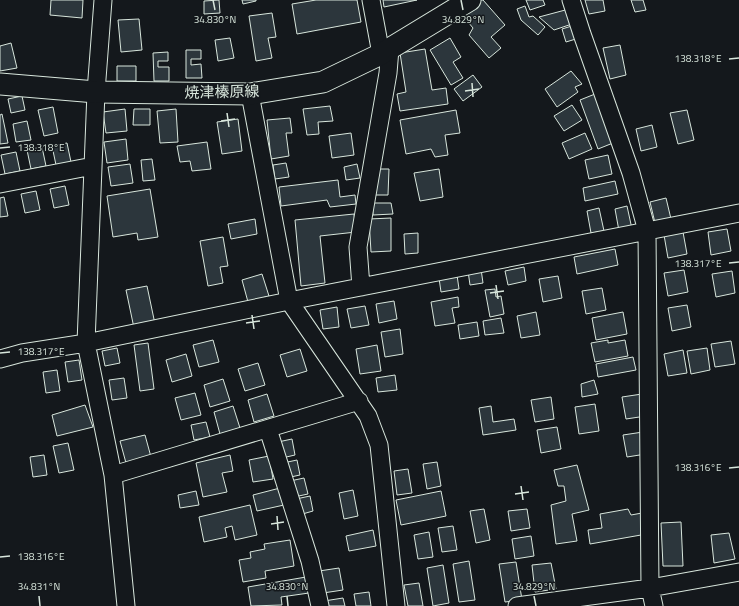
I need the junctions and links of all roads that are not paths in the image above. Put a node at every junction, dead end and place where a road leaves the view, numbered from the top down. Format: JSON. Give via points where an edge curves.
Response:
{"nodes":[{"id":1,"x":103,"y":0,"type":"edge"},
{"id":2,"x":371,"y":0,"type":"edge"},
{"id":3,"x":470,"y":0,"type":"edge"},
{"id":4,"x":572,"y":0,"type":"edge"},
{"id":5,"x":386,"y":52,"type":"junction"},
{"id":6,"x":0,"y":84,"type":"edge"},
{"id":7,"x":96,"y":92,"type":"junction"},
{"id":8,"x":250,"y":94,"type":"junction"},
{"id":9,"x":93,"y":166,"type":"junction"},
{"id":10,"x":0,"y":184,"type":"edge"},
{"id":11,"x":739,"y":213,"type":"edge"},
{"id":12,"x":647,"y":231,"type":"junction"},
{"id":13,"x":361,"y":287,"type":"junction"},
{"id":14,"x":289,"y":301,"type":"junction"},
{"id":15,"x":86,"y":343,"type":"junction"},
{"id":16,"x":0,"y":359,"type":"edge"},
{"id":17,"x":359,"y":401,"type":"junction"},
{"id":18,"x":268,"y":429,"type":"junction"},
{"id":19,"x":113,"y":475,"type":"junction"},
{"id":20,"x":739,"y":572,"type":"edge"},
{"id":21,"x":650,"y":588,"type":"junction"},
{"id":22,"x":126,"y":606,"type":"edge"},
{"id":23,"x":320,"y":606,"type":"edge"},
{"id":24,"x":396,"y":606,"type":"edge"},
{"id":25,"x":518,"y":606,"type":"edge"},
{"id":26,"x":654,"y":606,"type":"edge"}],
"edges":[{"from":1,"to":7,"type":"street"},
{"from":2,"to":5,"type":"street"},
{"from":3,"to":5,"type":"main road","name":"焼津榛原線"},
{"from":4,"to":12,"type":"street","via":[[631,173]]},
{"from":5,"to":8,"type":"main road","name":"焼津榛原線","via":[[323,82]]},
{"from":5,"to":13,"type":"street","via":[[388,73],[358,247]]},
{"from":6,"to":7,"type":"main road","name":"焼津榛原線"},
{"from":7,"to":8,"type":"main road","name":"焼津榛原線"},
{"from":7,"to":9,"type":"street"},
{"from":8,"to":14,"type":"street"},
{"from":9,"to":10,"type":"street"},
{"from":9,"to":15,"type":"street"},
{"from":11,"to":12,"type":"street"},
{"from":12,"to":13,"type":"street"},
{"from":12,"to":21,"type":"street"},
{"from":13,"to":14,"type":"street"},
{"from":14,"to":15,"type":"street"},
{"from":14,"to":17,"type":"street"},
{"from":15,"to":16,"type":"street"},
{"from":15,"to":19,"type":"street"},
{"from":17,"to":18,"type":"street"},
{"from":17,"to":24,"type":"street","via":[[379,445]]},
{"from":18,"to":19,"type":"street"},
{"from":18,"to":23,"type":"street","via":[[310,561]]},
{"from":19,"to":22,"type":"street"},
{"from":20,"to":21,"type":"street"},
{"from":21,"to":25,"type":"street"},
{"from":21,"to":26,"type":"street"}]}
